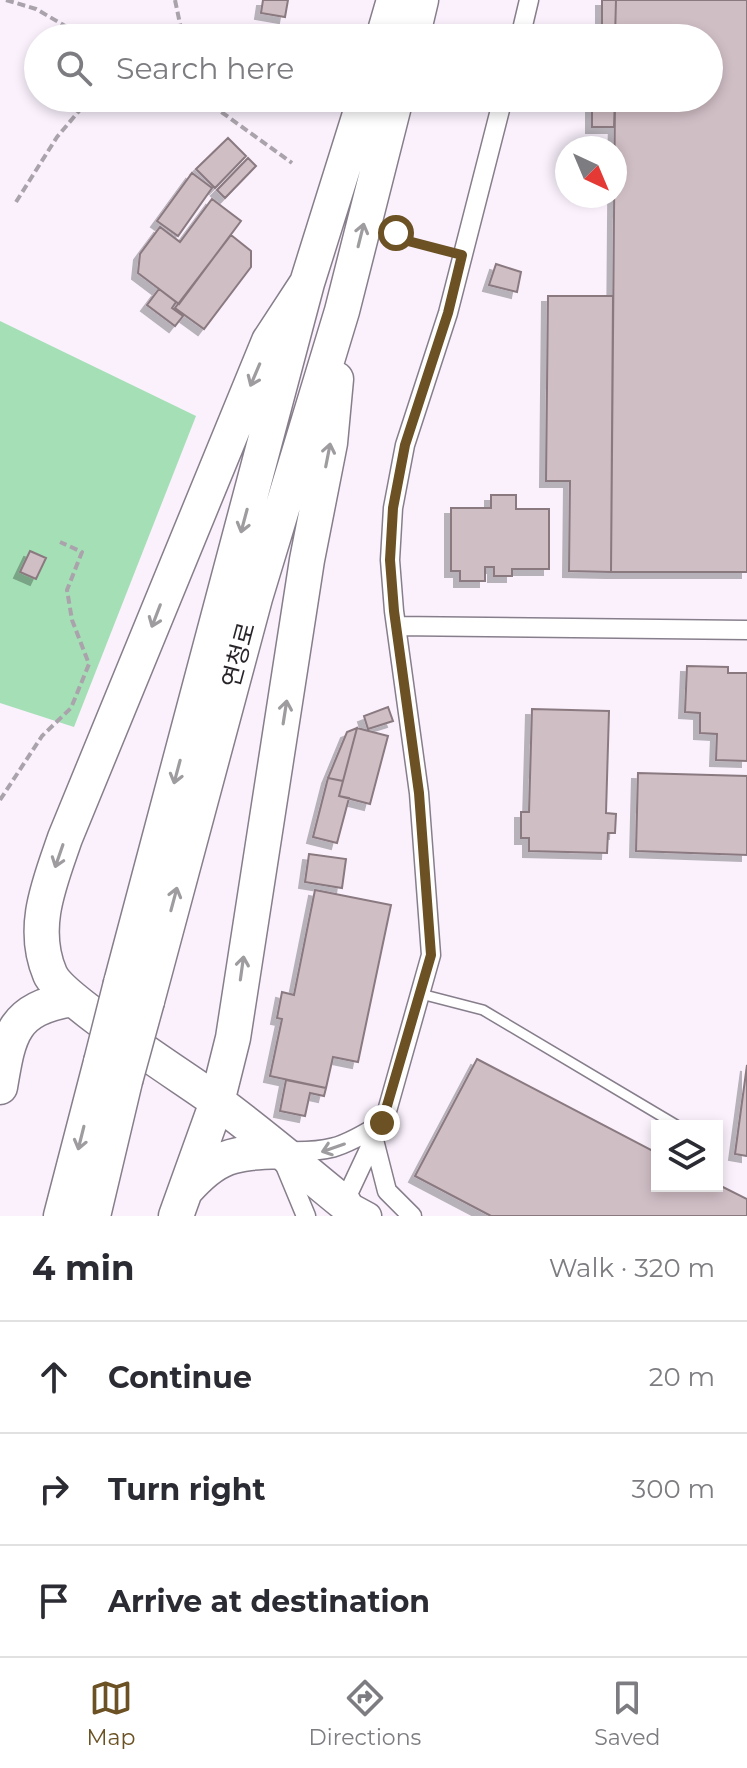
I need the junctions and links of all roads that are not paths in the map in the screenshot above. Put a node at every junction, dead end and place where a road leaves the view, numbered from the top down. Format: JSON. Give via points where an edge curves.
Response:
{"nodes":[{"id":1,"x":394,"y":0,"type":"edge"},
{"id":2,"x":421,"y":0,"type":"edge"},
{"id":3,"x":529,"y":0,"type":"edge"},
{"id":4,"x":387,"y":24,"type":"edge"},
{"id":5,"x":415,"y":24,"type":"edge"},
{"id":6,"x":523,"y":24,"type":"edge"},
{"id":7,"x":361,"y":112,"type":"edge"},
{"id":8,"x":392,"y":112,"type":"edge"},
{"id":9,"x":499,"y":112,"type":"edge"},
{"id":10,"x":307,"y":283,"type":"junction"},
{"id":11,"x":342,"y":311,"type":"junction"},
{"id":12,"x":396,"y":626,"type":"junction"},
{"id":13,"x":747,"y":630,"type":"edge"},
{"id":14,"x":134,"y":992,"type":"junction"},
{"id":15,"x":421,"y":994,"type":"junction"},
{"id":16,"x":72,"y":999,"type":"junction"},
{"id":17,"x":231,"y":1045,"type":"junction"},
{"id":18,"x":113,"y":1072,"type":"junction"},
{"id":19,"x":0,"y":1087,"type":"edge"},
{"id":20,"x":217,"y":1102,"type":"junction"},
{"id":21,"x":668,"y":1120,"type":"edge"},
{"id":22,"x":378,"y":1132,"type":"junction"},
{"id":23,"x":279,"y":1151,"type":"junction"},
{"id":24,"x":180,"y":1205,"type":"edge"},
{"id":25,"x":350,"y":1212,"type":"edge"},
{"id":26,"x":61,"y":1216,"type":"edge"},
{"id":27,"x":93,"y":1216,"type":"edge"},
{"id":28,"x":306,"y":1216,"type":"edge"},
{"id":29,"x":412,"y":1216,"type":"edge"}],
"edges":[{"from":1,"to":4,"type":"highway"},
{"from":2,"to":5,"type":"highway"},
{"from":3,"to":6,"type":"street"},
{"from":7,"to":10,"type":"highway","name":"연청로"},
{"from":11,"to":8,"type":"highway","name":"연청로","one_way":true},
{"from":9,"to":12,"type":"street","via":[[448,313],[405,445],[390,560]]},
{"from":10,"to":14,"type":"highway","name":"연청로","one_way":true},
{"from":10,"to":16,"type":"highway","one_way":true,"via":[[257,368],[42,904],[42,947],[51,977]]},
{"from":14,"to":11,"type":"highway","name":"연청로","one_way":true},
{"from":17,"to":11,"type":"highway","one_way":true,"via":[[330,443]]},
{"from":12,"to":13,"type":"street"},
{"from":12,"to":15,"type":"street","via":[[419,793],[429,925],[431,955]]},
{"from":14,"to":18,"type":"highway","name":"연청로","bridge":true},
{"from":15,"to":21,"type":"lane","via":[[483,1010]]},
{"from":15,"to":22,"type":"street"},
{"from":16,"to":19,"type":"highway","via":[[29,1011],[17,1024]]},
{"from":16,"to":20,"type":"highway"},
{"from":17,"to":20,"type":"highway"},
{"from":17,"to":23,"type":"highway","via":[[247,1110]]},
{"from":18,"to":26,"type":"highway","name":"연청로","one_way":true},
{"from":18,"to":27,"type":"highway","name":"연청로"},
{"from":20,"to":23,"type":"highway"},
{"from":20,"to":24,"type":"highway"},
{"from":22,"to":23,"type":"street","one_way":true,"via":[[320,1153]]},
{"from":22,"to":25,"type":"street"},
{"from":22,"to":29,"type":"street","via":[[387,1191]]},
{"from":23,"to":24,"type":"highway","via":[[234,1153],[207,1167]]},
{"from":23,"to":25,"type":"highway"},
{"from":23,"to":28,"type":"street"}]}
